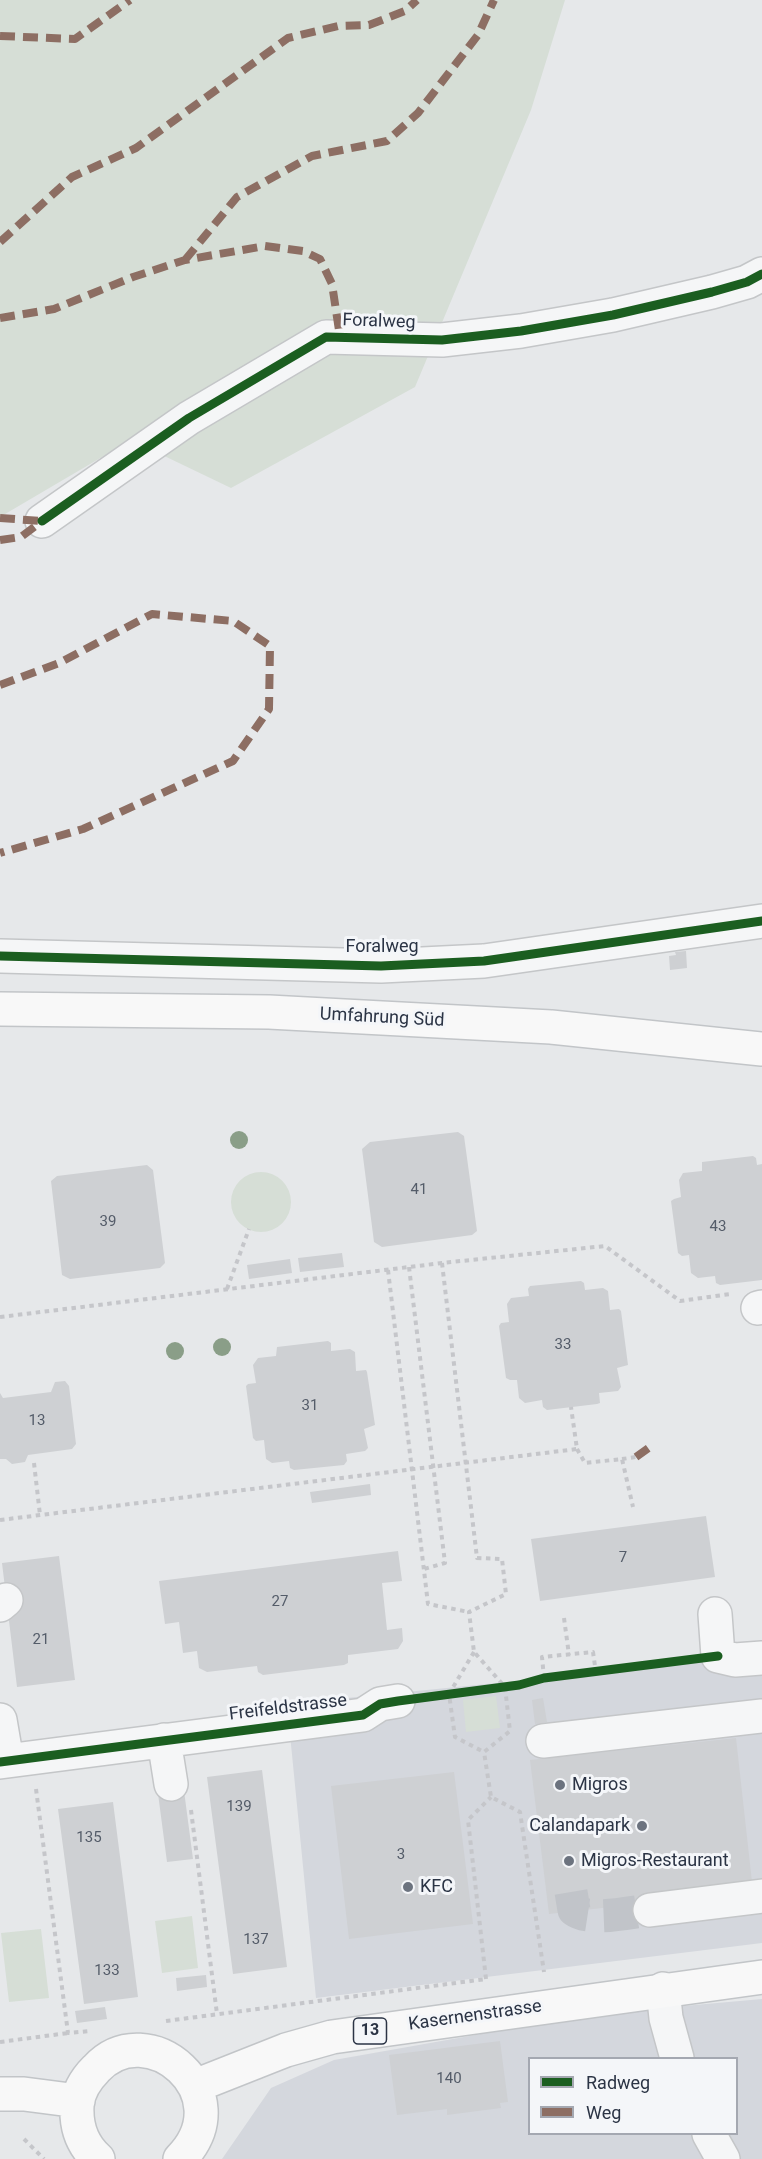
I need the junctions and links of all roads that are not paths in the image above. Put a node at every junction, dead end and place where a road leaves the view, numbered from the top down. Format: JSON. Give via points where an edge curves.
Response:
{"nodes":[{"id":1,"x":762,"y":274,"type":"edge"},
{"id":2,"x":42,"y":521,"type":"dead end"},
{"id":3,"x":762,"y":921,"type":"edge"},
{"id":4,"x":0,"y":957,"type":"edge"},
{"id":5,"x":0,"y":1009,"type":"edge"},
{"id":6,"x":762,"y":1049,"type":"edge"},
{"id":7,"x":715,"y":1614,"type":"dead end"},
{"id":8,"x":762,"y":1658,"type":"edge"},
{"id":9,"x":398,"y":1701,"type":"road end"},
{"id":10,"x":762,"y":1716,"type":"edge"},
{"id":11,"x":0,"y":1720,"type":"edge"},
{"id":12,"x":164,"y":1740,"type":"junction"},
{"id":13,"x":543,"y":1741,"type":"dead end"},
{"id":14,"x":3,"y":1761,"type":"edge"},
{"id":15,"x":181,"y":1793,"type":"road end"},
{"id":16,"x":762,"y":1896,"type":"edge"},
{"id":17,"x":651,"y":1910,"type":"tunnel mouth"},
{"id":18,"x":762,"y":1977,"type":"edge"},
{"id":19,"x":663,"y":1989,"type":"junction"},
{"id":20,"x":677,"y":2057,"type":"edge"},
{"id":21,"x":195,"y":2086,"type":"junction"},
{"id":22,"x":0,"y":2094,"type":"edge"},
{"id":23,"x":78,"y":2101,"type":"junction"},
{"id":24,"x":710,"y":2135,"type":"edge"},
{"id":25,"x":98,"y":2159,"type":"edge"},
{"id":26,"x":180,"y":2159,"type":"edge"},
{"id":27,"x":723,"y":2159,"type":"edge"}],
"edges":[{"from":1,"to":2,"type":"street","name":"Foralweg","via":[[712,292],[521,331],[442,340],[326,337],[189,418]]},
{"from":3,"to":4,"type":"street","name":"Foralweg","via":[[473,962],[381,966]]},
{"from":5,"to":6,"type":"main road","name":"Umfahrung Süd","via":[[269,1012],[551,1027]]},
{"from":7,"to":8,"type":"street","via":[[718,1656],[735,1660]]},
{"from":9,"to":12,"type":"street","name":"Freifeldstrasse","via":[[380,1704],[363,1715]]},
{"from":10,"to":13,"type":"street"},
{"from":11,"to":14,"type":"street"},
{"from":12,"to":14,"type":"street","name":"Freifeldstrasse"},
{"from":12,"to":15,"type":"street"},
{"from":16,"to":17,"type":"street"},
{"from":18,"to":19,"type":"main road","name":"Kasernenstrasse","number":"13"},
{"from":19,"to":20,"type":"street"},
{"from":19,"to":21,"type":"main road","name":"Kasernenstrasse","number":"13","via":[[332,2037],[286,2050]]},
{"from":21,"to":23,"type":"main road","via":[[182,2068],[164,2056],[142,2051],[120,2054],[101,2064],[86,2080]]},
{"from":21,"to":26,"type":"main road","via":[[201,2102],[201,2120],[197,2136]]},
{"from":22,"to":23,"type":"main road"},
{"from":23,"to":25,"type":"main road","via":[[76,2120],[82,2139]]},
{"from":24,"to":27,"type":"street"}]}
